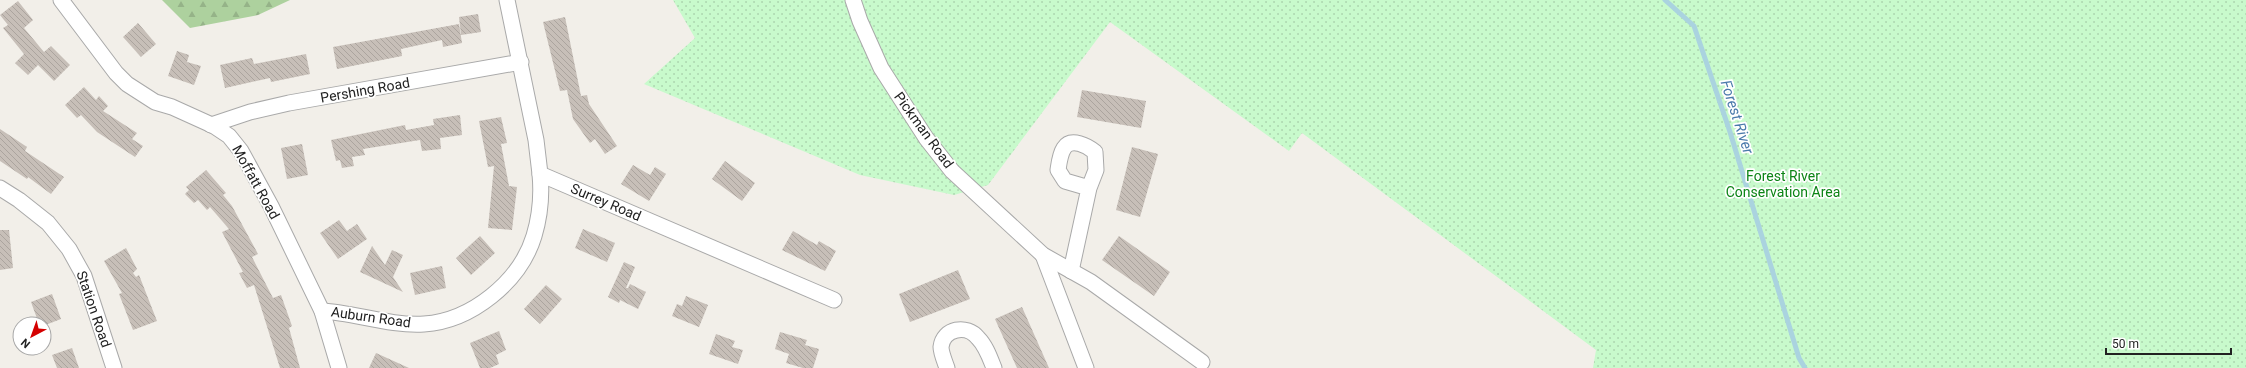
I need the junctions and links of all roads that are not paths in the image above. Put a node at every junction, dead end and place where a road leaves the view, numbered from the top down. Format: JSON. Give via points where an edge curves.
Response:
{"nodes":[{"id":1,"x":61,"y":0,"type":"edge"},
{"id":2,"x":508,"y":0,"type":"edge"},
{"id":3,"x":853,"y":0,"type":"edge"},
{"id":4,"x":521,"y":62,"type":"junction"},
{"id":5,"x":211,"y":125,"type":"junction"},
{"id":6,"x":540,"y":174,"type":"junction"},
{"id":7,"x":0,"y":188,"type":"edge"},
{"id":8,"x":1089,"y":188,"type":"dead end"},
{"id":9,"x":1043,"y":255,"type":"junction"},
{"id":10,"x":1071,"y":271,"type":"junction"},
{"id":11,"x":834,"y":300,"type":"dead end"},
{"id":12,"x":322,"y":311,"type":"junction"},
{"id":13,"x":1202,"y":362,"type":"dead end"},
{"id":14,"x":114,"y":368,"type":"edge"},
{"id":15,"x":339,"y":368,"type":"edge"},
{"id":16,"x":947,"y":368,"type":"edge"},
{"id":17,"x":994,"y":368,"type":"edge"},
{"id":18,"x":1086,"y":368,"type":"edge"}],
"edges":[{"from":1,"to":5,"type":"street","name":"Moffatt Road","via":[[116,73],[128,84],[154,102],[172,107]]},
{"from":2,"to":4,"type":"street"},
{"from":3,"to":9,"type":"street","name":"Pickman Road","via":[[881,68],[926,138],[952,171]]},
{"from":4,"to":5,"type":"street","name":"Pershing Road","via":[[289,103]]},
{"from":4,"to":6,"type":"street"},
{"from":5,"to":12,"type":"street","name":"Moffatt Road","via":[[229,136],[241,151],[272,206]]},
{"from":6,"to":11,"type":"street","name":"Surrey Road"},
{"from":6,"to":12,"type":"street","name":"Auburn Road","via":[[541,207],[534,238],[506,282],[471,311],[450,320],[424,324],[401,324]]},
{"from":7,"to":14,"type":"street","name":"Station Road","via":[[20,200],[48,223],[69,249],[84,276]]},
{"from":8,"to":10,"type":"street"},
{"from":9,"to":10,"type":"street","name":"Pickman Road"},
{"from":9,"to":18,"type":"street","name":"Pickman Road"},
{"from":10,"to":13,"type":"street","name":"Pickman Road","via":[[1091,282]]},
{"from":12,"to":15,"type":"street","name":"Moffatt Road"},
{"from":16,"to":17,"type":"street","via":[[941,349],[943,342],[947,335],[961,328],[978,338]]}]}
